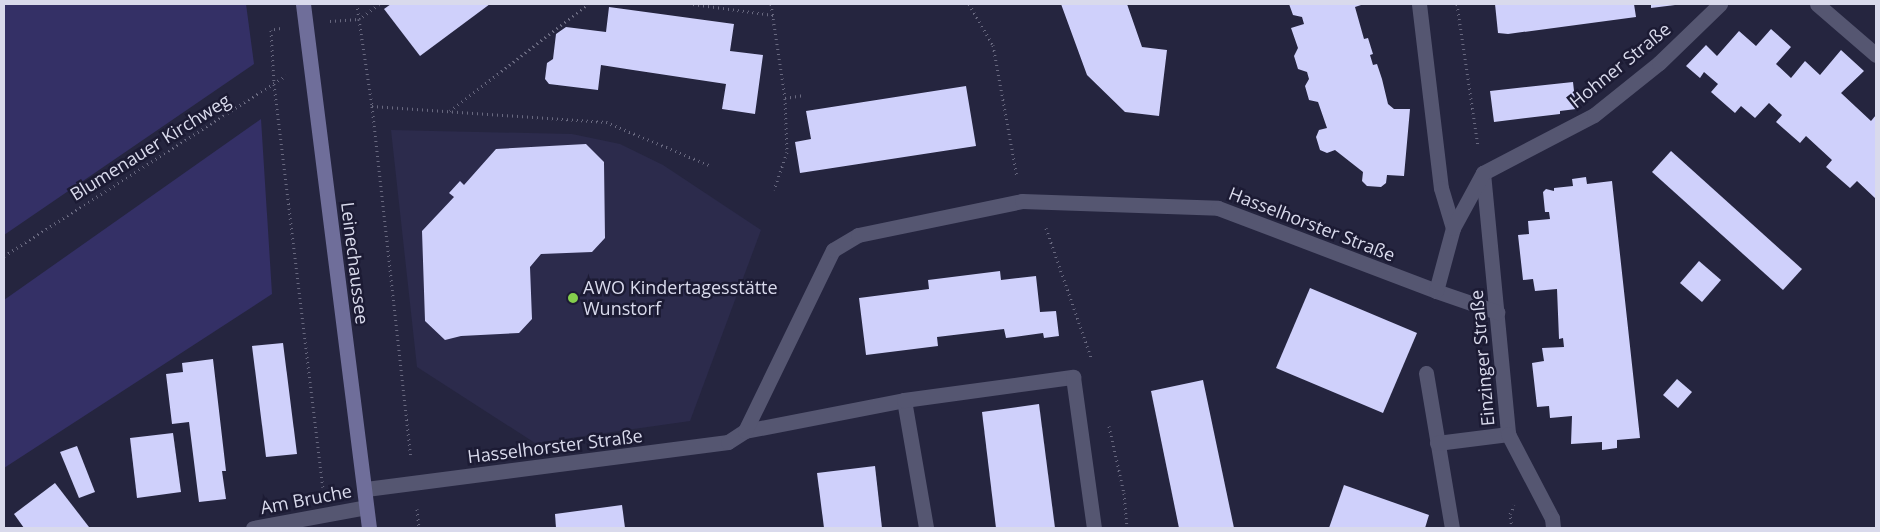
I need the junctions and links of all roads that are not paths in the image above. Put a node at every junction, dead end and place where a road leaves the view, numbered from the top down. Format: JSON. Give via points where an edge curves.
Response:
{"nodes":[{"id":1,"x":303,"y":4,"type":"edge"},
{"id":2,"x":1419,"y":4,"type":"edge"},
{"id":3,"x":1720,"y":4,"type":"edge"},
{"id":4,"x":1818,"y":4,"type":"edge"},
{"id":5,"x":1876,"y":55,"type":"edge"},
{"id":6,"x":1483,"y":174,"type":"junction"},
{"id":7,"x":1453,"y":228,"type":"junction"},
{"id":8,"x":1436,"y":291,"type":"junction"},
{"id":9,"x":1497,"y":312,"type":"junction"},
{"id":10,"x":1426,"y":373,"type":"dead end"},
{"id":11,"x":904,"y":400,"type":"junction"},
{"id":12,"x":745,"y":431,"type":"junction"},
{"id":13,"x":1508,"y":434,"type":"junction"},
{"id":14,"x":1438,"y":443,"type":"junction"},
{"id":15,"x":366,"y":489,"type":"junction"},
{"id":16,"x":366,"y":506,"type":"junction"},
{"id":17,"x":253,"y":528,"type":"edge"},
{"id":18,"x":369,"y":528,"type":"edge"},
{"id":19,"x":926,"y":528,"type":"edge"},
{"id":20,"x":1094,"y":528,"type":"edge"},
{"id":21,"x":1452,"y":528,"type":"edge"},
{"id":22,"x":1553,"y":528,"type":"edge"}],
"edges":[{"from":1,"to":15,"type":"street","name":"Leinechaussee"},
{"from":2,"to":7,"type":"street","via":[[1441,188]]},
{"from":3,"to":6,"type":"street","name":"Hohner Straße","via":[[1659,63],[1594,115]]},
{"from":4,"to":5,"type":"street"},
{"from":6,"to":7,"type":"street"},
{"from":6,"to":9,"type":"street","name":"Einzinger Straße"},
{"from":7,"to":8,"type":"street"},
{"from":8,"to":9,"type":"street","name":"Hasselhorster Straße"},
{"from":8,"to":12,"type":"street","name":"Hasselhorster Straße","via":[[1218,208],[1022,202],[858,235],[833,250]]},
{"from":9,"to":13,"type":"street","name":"Einzinger Straße"},
{"from":10,"to":14,"type":"street"},
{"from":11,"to":12,"type":"street","name":"Hasselhorster Straße"},
{"from":11,"to":19,"type":"street"},
{"from":11,"to":20,"type":"street","name":"Hasselhorster Straße","via":[[1073,377]]},
{"from":12,"to":15,"type":"street","name":"Hasselhorster Straße","via":[[728,442]]},
{"from":13,"to":14,"type":"street"},
{"from":13,"to":22,"type":"street","name":"Einzinger Straße","via":[[1552,518]]},
{"from":14,"to":21,"type":"street"},
{"from":15,"to":16,"type":"street","name":"Leinechaussee"},
{"from":16,"to":17,"type":"street","name":"Am Bruche"},
{"from":16,"to":18,"type":"street","name":"Leinechaussee"}]}
